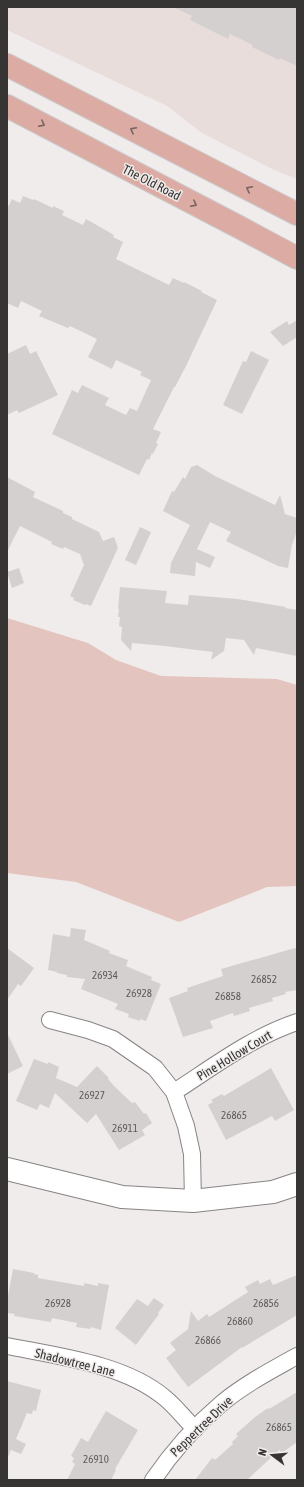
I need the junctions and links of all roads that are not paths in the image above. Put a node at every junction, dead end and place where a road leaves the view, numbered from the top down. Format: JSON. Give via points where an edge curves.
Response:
{"nodes":[{"id":1,"x":7,"y":65,"type":"edge"},
{"id":2,"x":7,"y":106,"type":"edge"},
{"id":3,"x":297,"y":214,"type":"edge"},
{"id":4,"x":297,"y":258,"type":"edge"},
{"id":5,"x":50,"y":1020,"type":"dead end"},
{"id":6,"x":297,"y":1022,"type":"edge"},
{"id":7,"x":174,"y":1092,"type":"junction"},
{"id":8,"x":7,"y":1169,"type":"edge"},
{"id":9,"x":297,"y":1184,"type":"edge"},
{"id":10,"x":193,"y":1201,"type":"junction"},
{"id":11,"x":7,"y":1346,"type":"edge"},
{"id":12,"x":297,"y":1356,"type":"edge"},
{"id":13,"x":195,"y":1429,"type":"junction"},
{"id":14,"x":153,"y":1480,"type":"edge"}],
"edges":[{"from":3,"to":1,"type":"main road","one_way":true},
{"from":2,"to":4,"type":"main road","name":"The Old Road","one_way":true},
{"from":5,"to":7,"type":"street","via":[[113,1039],[155,1068]]},
{"from":6,"to":7,"type":"street","name":"Pine Hollow Court","via":[[279,1028],[245,1046]]},
{"from":7,"to":10,"type":"street","via":[[186,1126],[192,1154]]},
{"from":8,"to":10,"type":"street","via":[[122,1197]]},
{"from":9,"to":10,"type":"street","via":[[273,1192]]},
{"from":11,"to":13,"type":"street","name":"Shadowtree Lane","via":[[75,1359],[139,1381],[165,1398]]},
{"from":12,"to":13,"type":"street","name":"Peppertree Drive","via":[[261,1376],[223,1402]]},
{"from":13,"to":14,"type":"street","name":"Peppertree Drive"}]}
